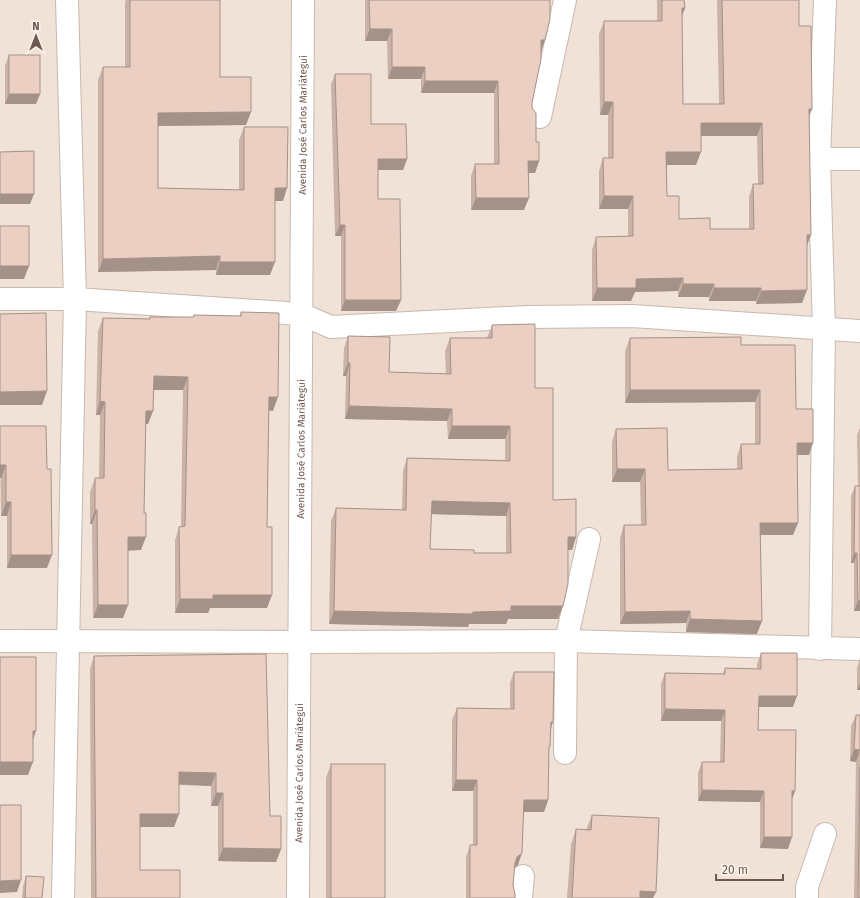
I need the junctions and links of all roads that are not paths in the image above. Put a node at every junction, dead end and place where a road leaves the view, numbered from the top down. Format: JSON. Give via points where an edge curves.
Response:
{"nodes":[{"id":1,"x":67,"y":0,"type":"edge"},
{"id":2,"x":302,"y":0,"type":"edge"},
{"id":3,"x":565,"y":0,"type":"edge"},
{"id":4,"x":825,"y":0,"type":"edge"},
{"id":5,"x":540,"y":117,"type":"dead end"},
{"id":6,"x":820,"y":159,"type":"junction"},
{"id":7,"x":860,"y":159,"type":"edge"},
{"id":8,"x":0,"y":299,"type":"edge"},
{"id":9,"x":75,"y":299,"type":"junction"},
{"id":10,"x":301,"y":314,"type":"junction"},
{"id":11,"x":824,"y":329,"type":"junction"},
{"id":12,"x":860,"y":331,"type":"edge"},
{"id":13,"x":589,"y":538,"type":"dead end"},
{"id":14,"x":0,"y":641,"type":"edge"},
{"id":15,"x":68,"y":641,"type":"junction"},
{"id":16,"x":566,"y":641,"type":"junction"},
{"id":17,"x":299,"y":642,"type":"junction"},
{"id":18,"x":820,"y":649,"type":"junction"},
{"id":19,"x":860,"y":649,"type":"edge"},
{"id":20,"x":565,"y":754,"type":"dead end"},
{"id":21,"x":825,"y":834,"type":"dead end"},
{"id":22,"x":522,"y":876,"type":"dead end"},
{"id":23,"x":63,"y":898,"type":"edge"},
{"id":24,"x":298,"y":898,"type":"edge"},
{"id":25,"x":521,"y":898,"type":"edge"},
{"id":26,"x":807,"y":898,"type":"edge"}],
"edges":[{"from":1,"to":9,"type":"street"},
{"from":2,"to":10,"type":"street","name":"Avenida José Carlos Mariátegui"},
{"from":3,"to":5,"type":"street"},
{"from":4,"to":6,"type":"street"},
{"from":6,"to":7,"type":"street"},
{"from":6,"to":11,"type":"street"},
{"from":8,"to":9,"type":"street"},
{"from":9,"to":10,"type":"street"},
{"from":9,"to":15,"type":"street"},
{"from":10,"to":11,"type":"street","via":[[331,327],[527,317],[632,316]]},
{"from":10,"to":17,"type":"street","name":"Avenida José Carlos Mariátegui"},
{"from":11,"to":12,"type":"street"},
{"from":11,"to":18,"type":"street"},
{"from":13,"to":16,"type":"street"},
{"from":14,"to":15,"type":"street"},
{"from":15,"to":17,"type":"street"},
{"from":15,"to":23,"type":"street"},
{"from":16,"to":17,"type":"street"},
{"from":16,"to":18,"type":"street"},
{"from":16,"to":20,"type":"street"},
{"from":17,"to":24,"type":"street","name":"Avenida José Carlos Mariátegui"},
{"from":18,"to":19,"type":"street"},
{"from":21,"to":26,"type":"street","via":[[807,887]]},
{"from":22,"to":25,"type":"street"}]}
